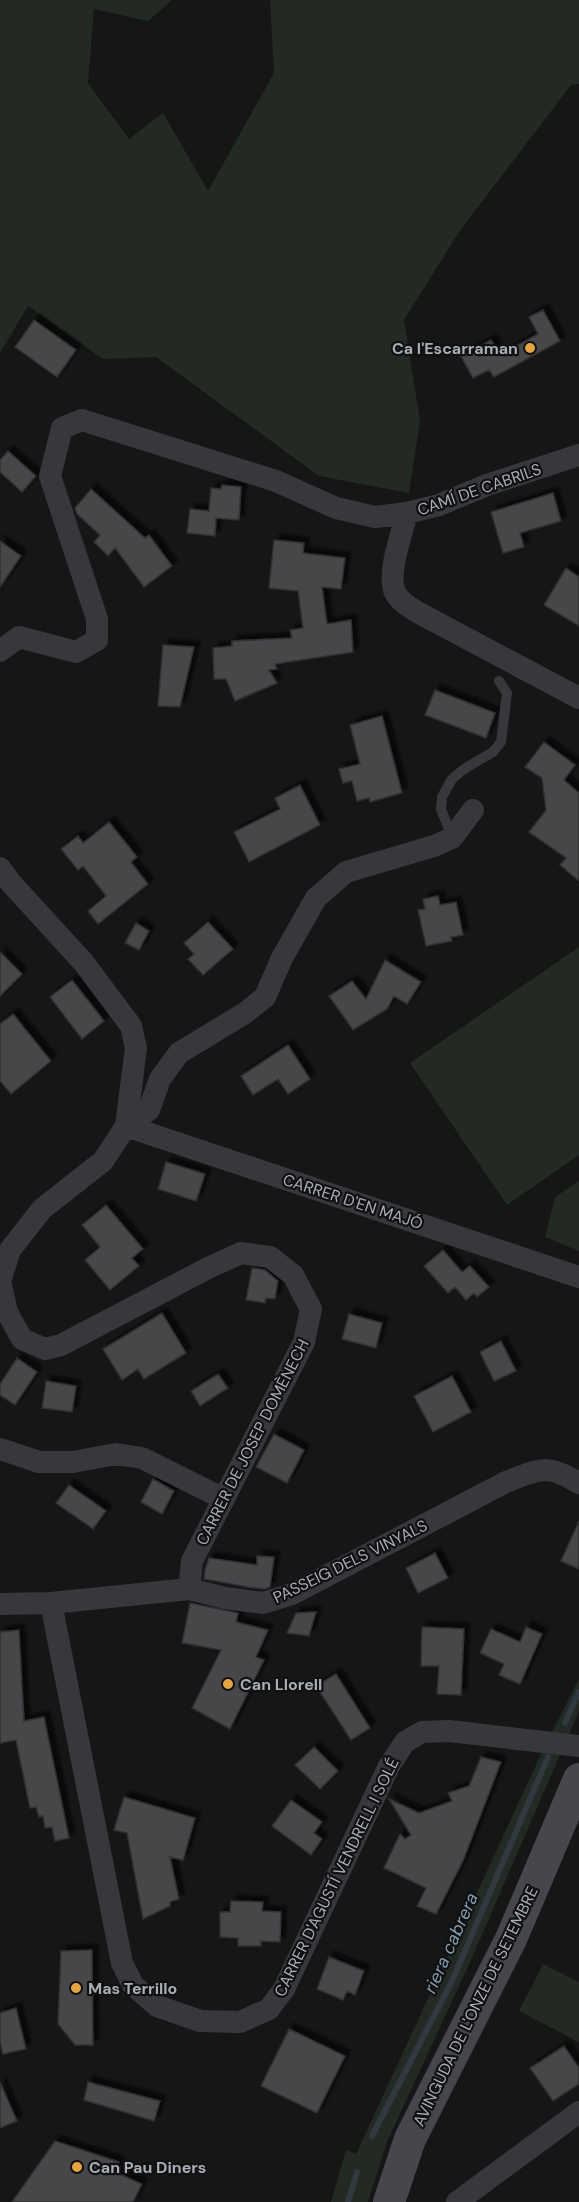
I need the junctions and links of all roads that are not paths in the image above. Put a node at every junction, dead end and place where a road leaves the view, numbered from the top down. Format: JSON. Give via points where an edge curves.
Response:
{"nodes":[{"id":1,"x":579,"y":454,"type":"edge"},
{"id":2,"x":407,"y":513,"type":"junction"},
{"id":3,"x":0,"y":651,"type":"edge"},
{"id":4,"x":499,"y":681,"type":"dead end"},
{"id":5,"x":579,"y":698,"type":"edge"},
{"id":6,"x":473,"y":810,"type":"dead end"},
{"id":7,"x":452,"y":838,"type":"junction"},
{"id":8,"x":0,"y":868,"type":"edge"},
{"id":9,"x":126,"y":1126,"type":"junction"},
{"id":10,"x":579,"y":1277,"type":"edge"},
{"id":11,"x":0,"y":1449,"type":"edge"},
{"id":12,"x":579,"y":1483,"type":"edge"},
{"id":13,"x":224,"y":1499,"type":"junction"},
{"id":14,"x":189,"y":1589,"type":"junction"},
{"id":15,"x":51,"y":1603,"type":"junction"},
{"id":16,"x":0,"y":1604,"type":"edge"},
{"id":17,"x":579,"y":1746,"type":"edge"},
{"id":18,"x":579,"y":1779,"type":"edge"},
{"id":19,"x":579,"y":2112,"type":"edge"},
{"id":20,"x":389,"y":2202,"type":"edge"},
{"id":21,"x":457,"y":2202,"type":"edge"}],
"edges":[{"from":1,"to":2,"type":"street","name":"CAMÍ DE CABRILS"},
{"from":2,"to":3,"type":"street","name":"CAMÍ DE CABRILS","via":[[375,517],[336,508],[276,482],[82,420],[62,428],[50,476],[97,619],[97,640],[76,652],[19,637]]},
{"from":2,"to":5,"type":"street","via":[[394,573],[394,589],[402,602]]},
{"from":4,"to":7,"type":"lane","via":[[507,693],[501,742],[493,752],[452,779],[442,797],[441,809]]},
{"from":6,"to":7,"type":"street"},
{"from":7,"to":9,"type":"street","via":[[346,872],[316,898],[282,958],[266,997],[179,1053],[160,1079],[148,1110]]},
{"from":8,"to":9,"type":"street","name":"CARRER DE JOSEP DOMÈNECH","via":[[84,963],[131,1026],[136,1048]]},
{"from":9,"to":10,"type":"street","name":"CARRER D'EN MAJÓ"},
{"from":9,"to":13,"type":"street","name":"CARRER DE JOSEP DOMÈNECH","via":[[103,1161],[42,1209],[10,1250],[0,1281],[7,1312],[22,1339],[45,1349],[88,1333],[241,1253],[270,1257],[293,1275],[311,1309],[304,1342]]},
{"from":11,"to":13,"type":"street","via":[[39,1462],[73,1462],[116,1454],[142,1458]]},
{"from":12,"to":14,"type":"street","name":"PASSEIG DELS VINYALS","via":[[546,1468],[506,1482],[277,1600],[263,1603]]},
{"from":13,"to":14,"type":"street","name":"CARRER DE JOSEP DOMÈNECH","via":[[192,1561]]},
{"from":14,"to":15,"type":"street","name":"PASSEIG DELS VINYALS"},
{"from":15,"to":16,"type":"street","name":"PASSEIG DELS VINYALS"},
{"from":15,"to":17,"type":"street","name":"CARRER D'AGUSTÍ VENDRELL I SOLÉ","via":[[122,1963],[133,1985],[157,2006],[200,2021],[240,2022],[269,2009],[284,1989],[389,1766],[405,1742],[422,1732],[449,1731]]},
{"from":18,"to":20,"type":"street","name":"AVINGUDA DE L'ONZE DE SETEMBRE","via":[[511,1939],[410,2139]]},
{"from":19,"to":21,"type":"street"}]}
